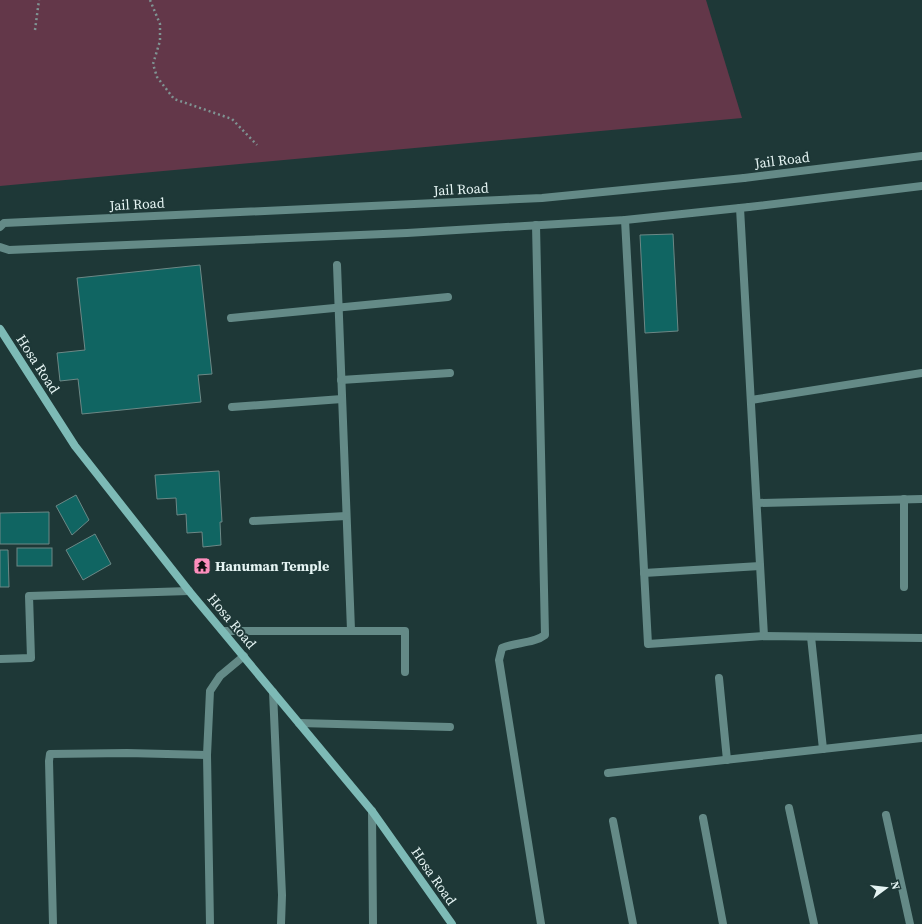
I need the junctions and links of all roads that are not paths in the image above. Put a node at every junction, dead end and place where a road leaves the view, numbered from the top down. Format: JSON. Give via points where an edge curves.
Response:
{"nodes":[{"id":1,"x":922,"y":156,"type":"edge"},
{"id":2,"x":922,"y":186,"type":"edge"},
{"id":3,"x":740,"y":208,"type":"junction"},
{"id":4,"x":625,"y":220,"type":"junction"},
{"id":5,"x":536,"y":225,"type":"junction"},
{"id":6,"x":0,"y":227,"type":"edge"},
{"id":7,"x":0,"y":247,"type":"edge"},
{"id":8,"x":337,"y":264,"type":"dead end"},
{"id":9,"x":448,"y":297,"type":"dead end"},
{"id":10,"x":338,"y":307,"type":"junction"},
{"id":11,"x":231,"y":318,"type":"dead end"},
{"id":12,"x":0,"y":329,"type":"edge"},
{"id":13,"x":450,"y":373,"type":"dead end"},
{"id":14,"x":922,"y":373,"type":"edge"},
{"id":15,"x":341,"y":380,"type":"junction"},
{"id":16,"x":342,"y":399,"type":"junction"},
{"id":17,"x":751,"y":400,"type":"junction"},
{"id":18,"x":232,"y":407,"type":"dead end"},
{"id":19,"x":922,"y":499,"type":"edge"},
{"id":20,"x":904,"y":500,"type":"junction"},
{"id":21,"x":757,"y":503,"type":"junction"},
{"id":22,"x":346,"y":516,"type":"junction"},
{"id":23,"x":253,"y":521,"type":"dead end"},
{"id":24,"x":760,"y":566,"type":"junction"},
{"id":25,"x":644,"y":573,"type":"junction"},
{"id":26,"x":904,"y":587,"type":"dead end"},
{"id":27,"x":189,"y":591,"type":"junction"},
{"id":28,"x":351,"y":630,"type":"junction"},
{"id":29,"x":224,"y":631,"type":"junction"},
{"id":30,"x":764,"y":636,"type":"junction"},
{"id":31,"x":812,"y":636,"type":"junction"},
{"id":32,"x":922,"y":638,"type":"edge"},
{"id":33,"x":244,"y":656,"type":"junction"},
{"id":34,"x":0,"y":659,"type":"edge"},
{"id":35,"x":405,"y":672,"type":"dead end"},
{"id":36,"x":719,"y":678,"type":"dead end"},
{"id":37,"x":273,"y":692,"type":"junction"},
{"id":38,"x":299,"y":723,"type":"junction"},
{"id":39,"x":450,"y":727,"type":"dead end"},
{"id":40,"x":922,"y":738,"type":"edge"},
{"id":41,"x":824,"y":749,"type":"junction"},
{"id":42,"x":207,"y":755,"type":"junction"},
{"id":43,"x":728,"y":760,"type":"junction"},
{"id":44,"x":608,"y":772,"type":"dead end"},
{"id":45,"x":790,"y":808,"type":"dead end"},
{"id":46,"x":372,"y":811,"type":"junction"},
{"id":47,"x":886,"y":815,"type":"dead end"},
{"id":48,"x":703,"y":818,"type":"dead end"},
{"id":49,"x":614,"y":821,"type":"dead end"},
{"id":50,"x":53,"y":924,"type":"edge"},
{"id":51,"x":210,"y":924,"type":"edge"},
{"id":52,"x":281,"y":924,"type":"edge"},
{"id":53,"x":373,"y":924,"type":"edge"},
{"id":54,"x":452,"y":924,"type":"edge"},
{"id":55,"x":541,"y":924,"type":"edge"},
{"id":56,"x":633,"y":924,"type":"edge"},
{"id":57,"x":723,"y":924,"type":"edge"},
{"id":58,"x":814,"y":924,"type":"edge"},
{"id":59,"x":910,"y":924,"type":"edge"}],
"edges":[{"from":1,"to":6,"type":"street","name":"Jail Road","via":[[744,178],[542,198],[4,224]]},
{"from":2,"to":3,"type":"street"},
{"from":3,"to":4,"type":"street"},
{"from":3,"to":17,"type":"street"},
{"from":4,"to":5,"type":"street"},
{"from":4,"to":25,"type":"street"},
{"from":5,"to":7,"type":"street","via":[[10,250]]},
{"from":5,"to":55,"type":"street","via":[[545,635],[538,640],[512,643],[502,648],[499,660]]},
{"from":8,"to":10,"type":"street"},
{"from":9,"to":10,"type":"street"},
{"from":10,"to":11,"type":"street"},
{"from":10,"to":15,"type":"street"},
{"from":12,"to":27,"type":"main road","name":"Hosa Road","via":[[75,446]]},
{"from":13,"to":15,"type":"street"},
{"from":14,"to":17,"type":"street"},
{"from":15,"to":16,"type":"street"},
{"from":16,"to":18,"type":"street"},
{"from":16,"to":22,"type":"street"},
{"from":17,"to":21,"type":"street"},
{"from":19,"to":20,"type":"street"},
{"from":20,"to":21,"type":"street"},
{"from":20,"to":26,"type":"street"},
{"from":21,"to":24,"type":"street"},
{"from":22,"to":23,"type":"street"},
{"from":22,"to":28,"type":"street"},
{"from":24,"to":25,"type":"street"},
{"from":24,"to":30,"type":"street"},
{"from":25,"to":30,"type":"street","via":[[648,644]]},
{"from":27,"to":29,"type":"main road","name":"Hosa Road"},
{"from":27,"to":34,"type":"street","via":[[28,596],[31,658]]},
{"from":28,"to":29,"type":"street"},
{"from":28,"to":35,"type":"street","via":[[405,631]]},
{"from":29,"to":33,"type":"main road","name":"Hosa Road"},
{"from":30,"to":31,"type":"street"},
{"from":31,"to":32,"type":"street"},
{"from":31,"to":41,"type":"street"},
{"from":33,"to":37,"type":"main road","name":"Hosa Road"},
{"from":33,"to":42,"type":"street","via":[[220,676],[210,691]]},
{"from":36,"to":43,"type":"street"},
{"from":37,"to":38,"type":"main road","name":"Hosa Road"},
{"from":37,"to":52,"type":"street"},
{"from":38,"to":39,"type":"street"},
{"from":38,"to":46,"type":"main road","name":"Hosa Road"},
{"from":40,"to":41,"type":"street"},
{"from":41,"to":43,"type":"street"},
{"from":42,"to":50,"type":"street","via":[[50,754]]},
{"from":42,"to":51,"type":"street"},
{"from":43,"to":44,"type":"street"},
{"from":45,"to":58,"type":"street"},
{"from":46,"to":53,"type":"street"},
{"from":46,"to":54,"type":"main road","name":"Hosa Road"},
{"from":47,"to":59,"type":"street"},
{"from":48,"to":57,"type":"street"},
{"from":49,"to":56,"type":"street"}]}
